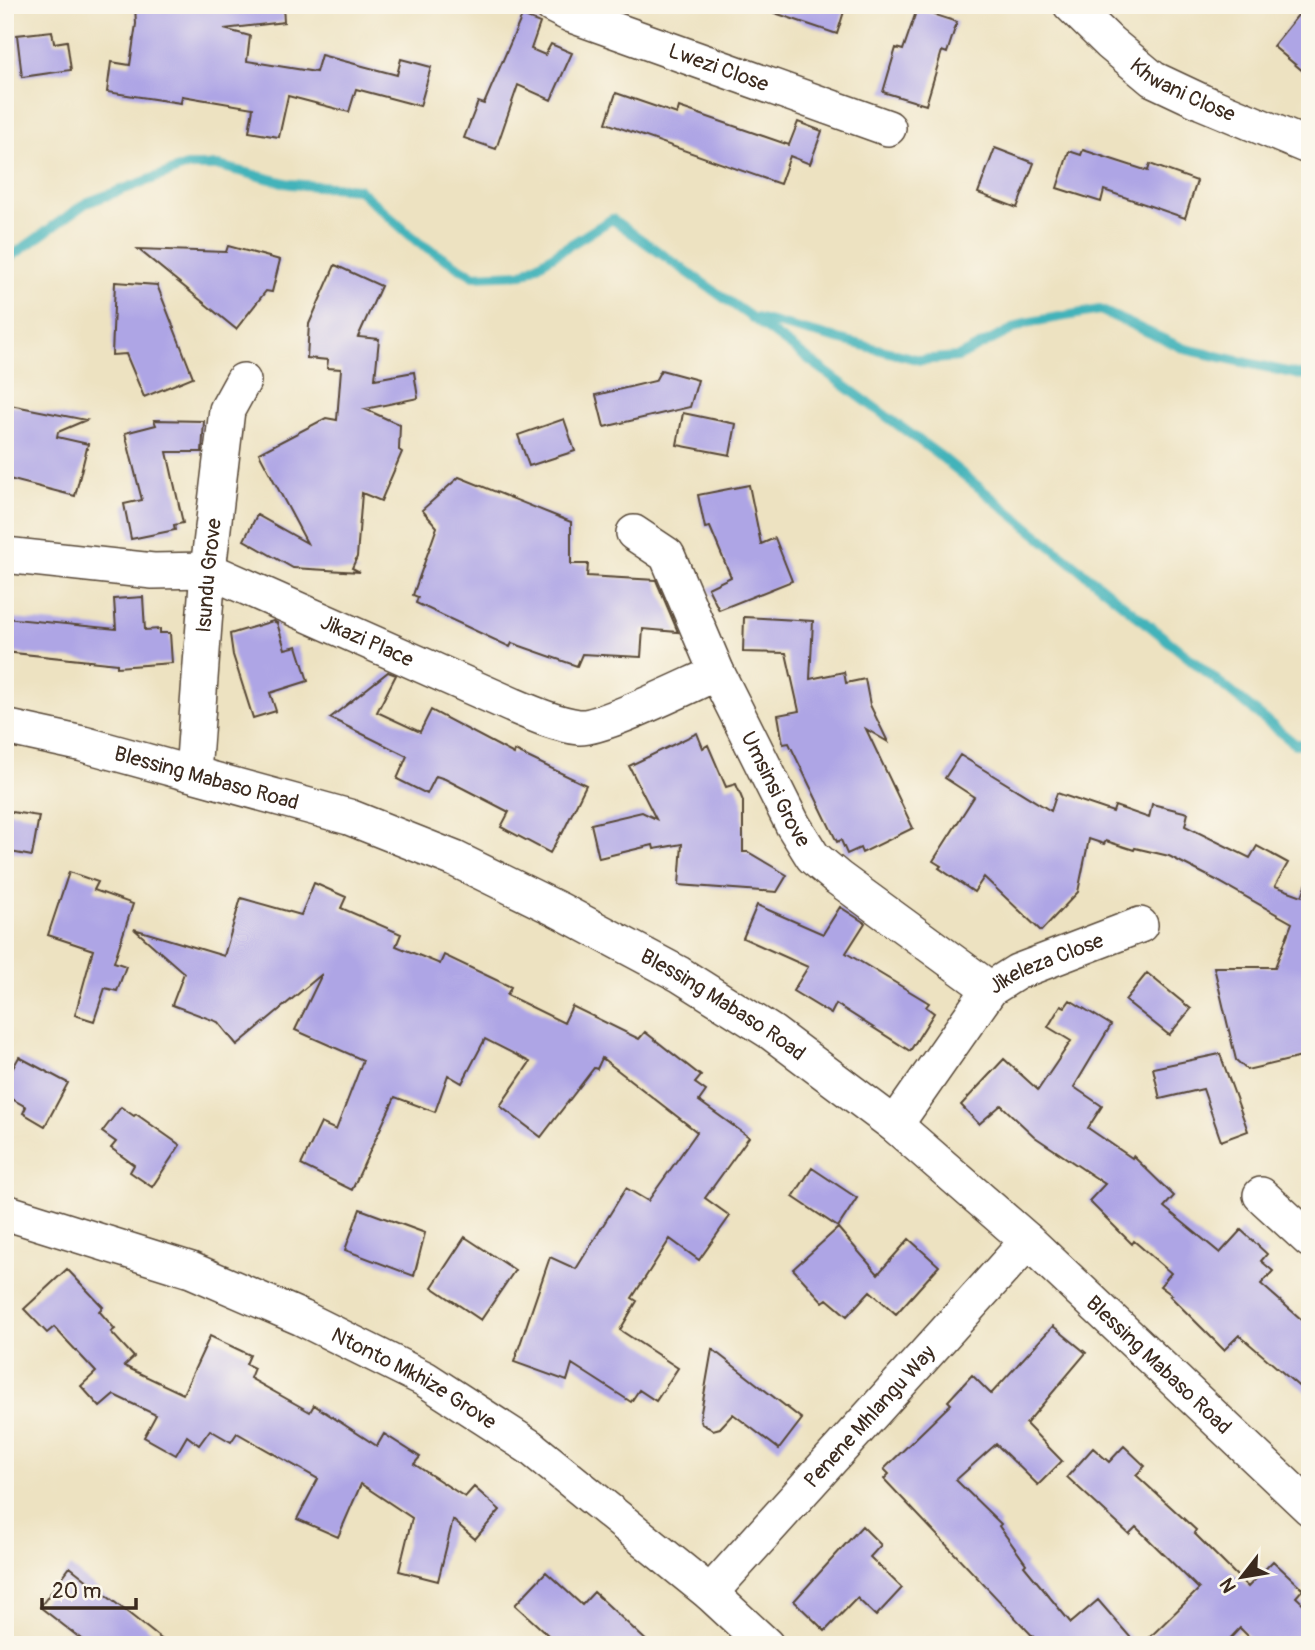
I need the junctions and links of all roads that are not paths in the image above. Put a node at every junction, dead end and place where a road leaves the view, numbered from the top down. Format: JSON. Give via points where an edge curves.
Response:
{"nodes":[{"id":1,"x":552,"y":5,"type":"edge"},
{"id":2,"x":1071,"y":5,"type":"edge"},
{"id":3,"x":888,"y":128,"type":"dead end"},
{"id":4,"x":1310,"y":147,"type":"edge"},
{"id":5,"x":243,"y":381,"type":"dead end"},
{"id":6,"x":634,"y":533,"type":"dead end"},
{"id":7,"x":5,"y":555,"type":"edge"},
{"id":8,"x":208,"y":570,"type":"junction"},
{"id":9,"x":717,"y":673,"type":"junction"},
{"id":10,"x":5,"y":727,"type":"edge"},
{"id":11,"x":193,"y":774,"type":"junction"},
{"id":12,"x":1139,"y":925,"type":"dead end"},
{"id":13,"x":990,"y":989,"type":"junction"},
{"id":14,"x":895,"y":1125,"type":"junction"},
{"id":15,"x":1261,"y":1195,"type":"dead end"},
{"id":16,"x":5,"y":1212,"type":"edge"},
{"id":17,"x":1310,"y":1240,"type":"edge"},
{"id":18,"x":1028,"y":1241,"type":"junction"},
{"id":19,"x":1310,"y":1508,"type":"edge"},
{"id":20,"x":710,"y":1593,"type":"junction"},
{"id":21,"x":766,"y":1645,"type":"edge"}],
"edges":[{"from":1,"to":3,"type":"street","name":"Lwezi Close"},
{"from":2,"to":4,"type":"street","name":"Khwani Close","via":[[1153,79]]},
{"from":5,"to":8,"type":"street","name":"Isundu Grove","via":[[228,410]]},
{"from":6,"to":9,"type":"street","name":"Umsinsi Grove","via":[[667,555]]},
{"from":7,"to":8,"type":"street","name":"Jikazi Place","via":[[153,571]]},
{"from":8,"to":9,"type":"street","name":"Jikazi Place","via":[[553,721],[583,727]]},
{"from":8,"to":11,"type":"street","name":"Isundu Grove"},
{"from":9,"to":13,"type":"street","name":"Umsinsi Grove","via":[[813,857]]},
{"from":10,"to":11,"type":"street","name":"Blessing Mabaso Road"},
{"from":11,"to":14,"type":"street","name":"Blessing Mabaso Road","via":[[349,817],[455,859],[559,910],[679,974],[771,1032]]},
{"from":12,"to":13,"type":"street","name":"Jikeleza Close","via":[[1017,972]]},
{"from":13,"to":14,"type":"street","name":"Jikeleza Close"},
{"from":14,"to":18,"type":"street","name":"Blessing Mabaso Road"},
{"from":15,"to":17,"type":"street"},
{"from":16,"to":20,"type":"street","name":"Ntonto Mkhize Grove","via":[[191,1270],[425,1379],[530,1447]]},
{"from":18,"to":19,"type":"street","name":"Blessing Mabaso Road"},
{"from":18,"to":20,"type":"street","name":"Penene Mhlangu Way"},
{"from":20,"to":21,"type":"street","name":"Ntonto Mkhize Grove"}]}
